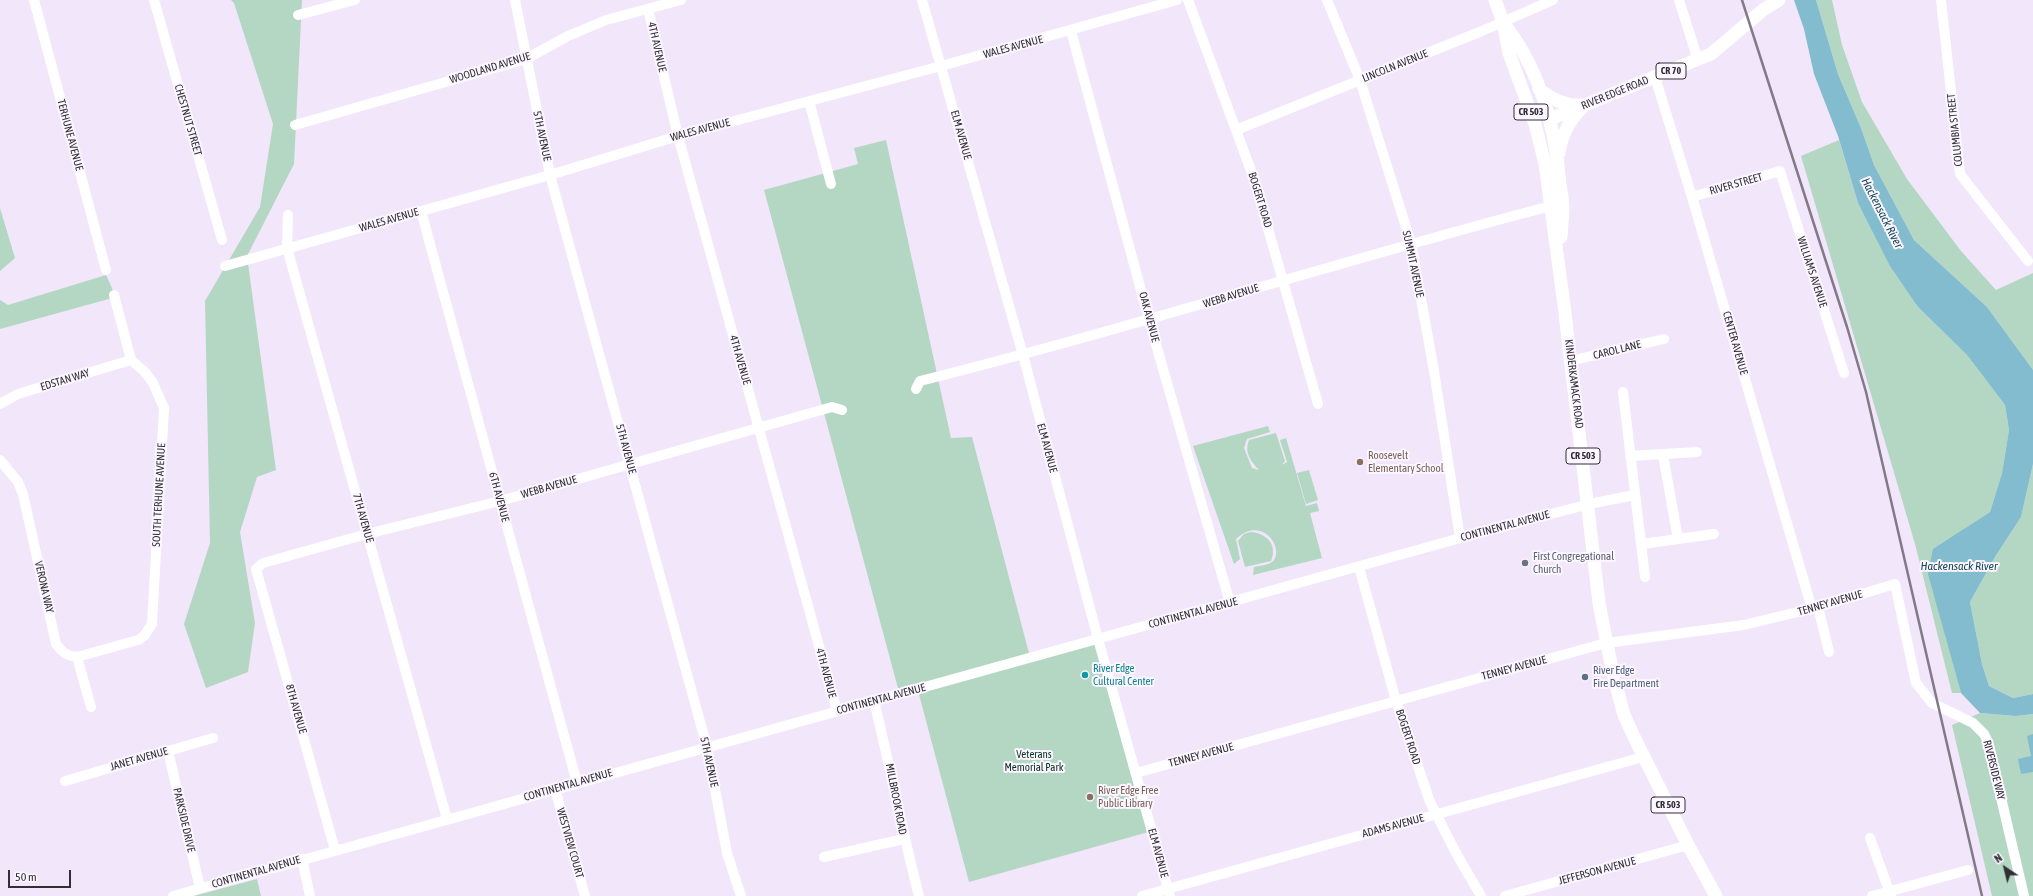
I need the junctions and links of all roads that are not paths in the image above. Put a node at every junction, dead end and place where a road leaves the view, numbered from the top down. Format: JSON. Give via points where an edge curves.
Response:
{"nodes":[{"id":1,"x":34,"y":0,"type":"edge"},
{"id":2,"x":154,"y":0,"type":"edge"},
{"id":3,"x":355,"y":0,"type":"edge"},
{"id":4,"x":515,"y":0,"type":"edge"},
{"id":5,"x":681,"y":0,"type":"edge"},
{"id":6,"x":922,"y":0,"type":"edge"},
{"id":7,"x":1177,"y":0,"type":"edge"},
{"id":8,"x":1188,"y":0,"type":"edge"},
{"id":9,"x":1327,"y":0,"type":"edge"},
{"id":10,"x":1495,"y":0,"type":"edge"},
{"id":11,"x":1553,"y":0,"type":"edge"},
{"id":12,"x":1679,"y":0,"type":"edge"},
{"id":13,"x":1779,"y":0,"type":"edge"},
{"id":14,"x":1941,"y":0,"type":"edge"},
{"id":15,"x":648,"y":9,"type":"junction"},
{"id":16,"x":298,"y":16,"type":"dead end"},
{"id":17,"x":1503,"y":22,"type":"junction"},
{"id":18,"x":1071,"y":31,"type":"junction"},
{"id":19,"x":526,"y":59,"type":"junction"},
{"id":20,"x":1698,"y":60,"type":"junction"},
{"id":21,"x":941,"y":66,"type":"junction"},
{"id":22,"x":1655,"y":77,"type":"junction"},
{"id":23,"x":1360,"y":80,"type":"junction"},
{"id":24,"x":1539,"y":89,"type":"junction"},
{"id":25,"x":809,"y":100,"type":"junction"},
{"id":26,"x":1586,"y":104,"type":"junction"},
{"id":27,"x":1550,"y":119,"type":"junction"},
{"id":28,"x":295,"y":125,"type":"dead end"},
{"id":29,"x":1236,"y":130,"type":"junction"},
{"id":30,"x":678,"y":136,"type":"junction"},
{"id":31,"x":1557,"y":158,"type":"junction"},
{"id":32,"x":1780,"y":171,"type":"joint"},
{"id":33,"x":550,"y":175,"type":"junction"},
{"id":34,"x":831,"y":184,"type":"dead end"},
{"id":35,"x":1560,"y":187,"type":"junction"},
{"id":36,"x":1692,"y":197,"type":"junction"},
{"id":37,"x":1551,"y":206,"type":"junction"},
{"id":38,"x":420,"y":211,"type":"junction"},
{"id":39,"x":288,"y":215,"type":"dead end"},
{"id":40,"x":222,"y":240,"type":"dead end"},
{"id":41,"x":1411,"y":244,"type":"junction"},
{"id":42,"x":287,"y":248,"type":"junction"},
{"id":43,"x":1559,"y":261,"type":"junction"},
{"id":44,"x":2028,"y":261,"type":"dead end"},
{"id":45,"x":225,"y":266,"type":"dead end"},
{"id":46,"x":106,"y":270,"type":"dead end"},
{"id":47,"x":1283,"y":280,"type":"junction"},
{"id":48,"x":114,"y":295,"type":"dead end"},
{"id":49,"x":1149,"y":320,"type":"junction"},
{"id":50,"x":1664,"y":339,"type":"dead end"},
{"id":51,"x":1023,"y":355,"type":"junction"},
{"id":52,"x":131,"y":360,"type":"junction"},
{"id":53,"x":1570,"y":361,"type":"junction"},
{"id":54,"x":1844,"y":373,"type":"dead end"},
{"id":55,"x":916,"y":389,"type":"dead end"},
{"id":56,"x":1623,"y":392,"type":"dead end"},
{"id":57,"x":0,"y":404,"type":"edge"},
{"id":58,"x":1318,"y":404,"type":"dead end"},
{"id":59,"x":842,"y":410,"type":"dead end"},
{"id":60,"x":759,"y":428,"type":"junction"},
{"id":61,"x":1697,"y":452,"type":"dead end"},
{"id":62,"x":1663,"y":455,"type":"junction"},
{"id":63,"x":1630,"y":456,"type":"junction"},
{"id":64,"x":0,"y":460,"type":"edge"},
{"id":65,"x":630,"y":464,"type":"junction"},
{"id":66,"x":1635,"y":495,"type":"junction"},
{"id":67,"x":500,"y":500,"type":"junction"},
{"id":68,"x":1589,"y":504,"type":"junction"},
{"id":69,"x":367,"y":534,"type":"junction"},
{"id":70,"x":1714,"y":534,"type":"dead end"},
{"id":71,"x":1460,"y":538,"type":"junction"},
{"id":72,"x":1678,"y":539,"type":"junction"},
{"id":73,"x":1642,"y":544,"type":"junction"},
{"id":74,"x":1359,"y":567,"type":"junction"},
{"id":75,"x":256,"y":569,"type":"joint"},
{"id":76,"x":1646,"y":577,"type":"dead end"},
{"id":77,"x":1895,"y":584,"type":"joint"},
{"id":78,"x":1230,"y":603,"type":"junction"},
{"id":79,"x":1815,"y":608,"type":"junction"},
{"id":80,"x":1098,"y":639,"type":"junction"},
{"id":81,"x":1606,"y":643,"type":"junction"},
{"id":82,"x":1829,"y":652,"type":"dead end"},
{"id":83,"x":77,"y":657,"type":"junction"},
{"id":84,"x":874,"y":701,"type":"junction"},
{"id":85,"x":1396,"y":701,"type":"junction"},
{"id":86,"x":91,"y":707,"type":"dead end"},
{"id":87,"x":837,"y":711,"type":"junction"},
{"id":88,"x":213,"y":738,"type":"dead end"},
{"id":89,"x":707,"y":747,"type":"junction"},
{"id":90,"x":168,"y":751,"type":"junction"},
{"id":91,"x":1643,"y":756,"type":"junction"},
{"id":92,"x":1136,"y":772,"type":"junction"},
{"id":93,"x":65,"y":781,"type":"dead end"},
{"id":94,"x":577,"y":783,"type":"junction"},
{"id":95,"x":555,"y":789,"type":"junction"},
{"id":96,"x":1436,"y":814,"type":"junction"},
{"id":97,"x":447,"y":819,"type":"junction"},
{"id":98,"x":1870,"y":838,"type":"dead end"},
{"id":99,"x":904,"y":839,"type":"junction"},
{"id":100,"x":1688,"y":845,"type":"junction"},
{"id":101,"x":335,"y":850,"type":"junction"},
{"id":102,"x":824,"y":857,"type":"dead end"},
{"id":103,"x":302,"y":859,"type":"junction"},
{"id":104,"x":1968,"y":870,"type":"dead end"},
{"id":105,"x":200,"y":888,"type":"junction"},
{"id":106,"x":1169,"y":892,"type":"edge"},
{"id":107,"x":1890,"y":894,"type":"edge"},
{"id":108,"x":173,"y":896,"type":"edge"},
{"id":109,"x":310,"y":896,"type":"edge"},
{"id":110,"x":585,"y":896,"type":"edge"},
{"id":111,"x":741,"y":896,"type":"edge"},
{"id":112,"x":919,"y":896,"type":"edge"},
{"id":113,"x":1142,"y":896,"type":"edge"},
{"id":114,"x":1481,"y":896,"type":"edge"},
{"id":115,"x":1505,"y":896,"type":"edge"},
{"id":116,"x":1716,"y":896,"type":"edge"},
{"id":117,"x":1872,"y":896,"type":"edge"},
{"id":118,"x":2024,"y":896,"type":"edge"}],
"edges":[{"from":1,"to":46,"type":"street","name":"TERHUNE AVENUE"},
{"from":2,"to":40,"type":"street","name":"CHESTNUT STREET"},
{"from":3,"to":16,"type":"street"},
{"from":4,"to":19,"type":"street","name":"5TH AVENUE"},
{"from":5,"to":15,"type":"street","name":"WOODLAND AVENUE"},
{"from":6,"to":21,"type":"street","name":"ELM AVENUE"},
{"from":7,"to":18,"type":"street","name":"WALES AVENUE"},
{"from":8,"to":29,"type":"street","name":"BOGERT ROAD"},
{"from":9,"to":23,"type":"street","name":"SUMMIT AVENUE"},
{"from":10,"to":17,"type":"main road","name":"KINDERKAMACK ROAD","number":"CR 503"},
{"from":11,"to":17,"type":"street","name":"LINCOLN AVENUE"},
{"from":12,"to":20,"type":"street"},
{"from":13,"to":20,"type":"main road","name":"RIVER EDGE ROAD","number":"CR 70","via":[[1763,10],[1711,54]]},
{"from":14,"to":44,"type":"street","name":"COLUMBIA STREET","via":[[1960,174]]},
{"from":15,"to":19,"type":"street","name":"WOODLAND AVENUE","via":[[599,22]]},
{"from":15,"to":30,"type":"street","name":"4TH AVENUE"},
{"from":17,"to":23,"type":"street","name":"LINCOLN AVENUE"},
{"from":17,"to":24,"type":"main road","via":[[1517,39]]},
{"from":17,"to":37,"type":"main road","name":"KINDERKAMACK ROAD","number":"CR 503","via":[[1509,53],[1540,139]]},
{"from":18,"to":21,"type":"street","name":"WALES AVENUE"},
{"from":18,"to":49,"type":"street","name":"OAK AVENUE"},
{"from":19,"to":28,"type":"street","name":"WOODLAND AVENUE"},
{"from":19,"to":33,"type":"street","name":"5TH AVENUE"},
{"from":20,"to":22,"type":"main road","name":"RIVER EDGE ROAD","number":"CR 70"},
{"from":21,"to":25,"type":"street","name":"WALES AVENUE"},
{"from":21,"to":51,"type":"street","name":"ELM AVENUE"},
{"from":22,"to":26,"type":"main road","name":"RIVER EDGE ROAD","number":"CR 70"},
{"from":22,"to":36,"type":"street","name":"CENTER AVENUE"},
{"from":23,"to":29,"type":"street","name":"LINCOLN AVENUE"},
{"from":23,"to":41,"type":"street","name":"SUMMIT AVENUE"},
{"from":24,"to":26,"type":"main road","via":[[1560,102]]},
{"from":24,"to":27,"type":"main road"},
{"from":25,"to":30,"type":"street","name":"WALES AVENUE"},
{"from":25,"to":34,"type":"street"},
{"from":26,"to":27,"type":"main road","name":"RIVER EDGE ROAD","number":"CR 70"},
{"from":26,"to":31,"type":"main road","via":[[1567,126]]},
{"from":27,"to":31,"type":"main road"},
{"from":29,"to":47,"type":"street","name":"BOGERT ROAD","via":[[1253,176]]},
{"from":30,"to":33,"type":"street","name":"WALES AVENUE"},
{"from":30,"to":60,"type":"street","name":"4TH AVENUE"},
{"from":31,"to":35,"type":"main road"},
{"from":32,"to":36,"type":"street","name":"RIVER STREET"},
{"from":32,"to":54,"type":"street","name":"WILLIAMS AVENUE"},
{"from":33,"to":38,"type":"street","name":"WALES AVENUE"},
{"from":33,"to":65,"type":"street","name":"5TH AVENUE"},
{"from":35,"to":37,"type":"main road"},
{"from":35,"to":43,"type":"main road","via":[[1563,209]]},
{"from":36,"to":79,"type":"street","name":"CENTER AVENUE"},
{"from":37,"to":41,"type":"street","name":"WEBB AVENUE"},
{"from":37,"to":43,"type":"main road","name":"KINDERKAMACK ROAD","number":"CR 503"},
{"from":38,"to":42,"type":"street","name":"WALES AVENUE"},
{"from":38,"to":67,"type":"street","name":"6TH AVENUE"},
{"from":39,"to":42,"type":"street","name":"7TH AVENUE"},
{"from":41,"to":47,"type":"street","name":"WEBB AVENUE"},
{"from":41,"to":71,"type":"street","name":"SUMMIT AVENUE"},
{"from":42,"to":45,"type":"street","name":"WALES AVENUE"},
{"from":42,"to":69,"type":"street","name":"7TH AVENUE"},
{"from":43,"to":53,"type":"main road","name":"KINDERKAMACK ROAD","number":"CR 503"},
{"from":47,"to":49,"type":"street","name":"WEBB AVENUE"},
{"from":47,"to":58,"type":"street","name":"BOGERT ROAD"},
{"from":48,"to":52,"type":"street"},
{"from":49,"to":51,"type":"street","name":"WEBB AVENUE"},
{"from":49,"to":78,"type":"street","name":"OAK AVENUE"},
{"from":50,"to":53,"type":"street","name":"CAROL LANE"},
{"from":51,"to":55,"type":"street","name":"WEBB AVENUE","via":[[920,381]]},
{"from":51,"to":80,"type":"street","name":"ELM AVENUE"},
{"from":52,"to":57,"type":"street","name":"EDSTAN WAY","via":[[18,394]]},
{"from":52,"to":83,"type":"street","name":"SOUTH TERHUNE AVENUE","via":[[153,383],[164,408],[152,624],[138,640]]},
{"from":53,"to":68,"type":"main road","name":"KINDERKAMACK ROAD","number":"CR 503"},
{"from":56,"to":63,"type":"street"},
{"from":59,"to":60,"type":"street","name":"WEBB AVENUE","via":[[832,407]]},
{"from":60,"to":65,"type":"street","name":"WEBB AVENUE"},
{"from":60,"to":87,"type":"street","name":"4TH AVENUE"},
{"from":61,"to":62,"type":"street"},
{"from":62,"to":63,"type":"street"},
{"from":62,"to":72,"type":"street"},
{"from":63,"to":66,"type":"street"},
{"from":64,"to":83,"type":"street","name":"VERONA WAY","via":[[10,470],[23,494],[56,644],[65,653]]},
{"from":65,"to":67,"type":"street","name":"WEBB AVENUE"},
{"from":65,"to":89,"type":"street","name":"5TH AVENUE"},
{"from":66,"to":68,"type":"street","name":"CONTINENTAL AVENUE"},
{"from":66,"to":73,"type":"street"},
{"from":67,"to":69,"type":"street","name":"WEBB AVENUE"},
{"from":67,"to":94,"type":"street","name":"6TH AVENUE"},
{"from":68,"to":71,"type":"street","name":"CONTINENTAL AVENUE"},
{"from":68,"to":81,"type":"main road","name":"KINDERKAMACK ROAD","number":"CR 503","via":[[1592,549]]},
{"from":69,"to":75,"type":"street","name":"WEBB AVENUE","via":[[263,563]]},
{"from":69,"to":97,"type":"street","name":"7TH AVENUE"},
{"from":70,"to":72,"type":"street"},
{"from":71,"to":74,"type":"street","name":"CONTINENTAL AVENUE"},
{"from":72,"to":73,"type":"street"},
{"from":73,"to":76,"type":"street"},
{"from":74,"to":78,"type":"street","name":"CONTINENTAL AVENUE"},
{"from":74,"to":85,"type":"street","name":"BOGERT ROAD"},
{"from":75,"to":101,"type":"street","name":"8TH AVENUE"},
{"from":77,"to":79,"type":"street","name":"TENNEY AVENUE"},
{"from":77,"to":118,"type":"street","name":"RIVERSIDE WAY","via":[[1912,669],[1920,690],[1938,707],[1973,724],[1984,734],[1988,742]]},
{"from":78,"to":80,"type":"street","name":"CONTINENTAL AVENUE"},
{"from":79,"to":81,"type":"street","name":"TENNEY AVENUE","via":[[1744,624]]},
{"from":79,"to":82,"type":"street","name":"CENTER AVENUE"},
{"from":80,"to":84,"type":"street","name":"CONTINENTAL AVENUE"},
{"from":80,"to":92,"type":"street","name":"ELM AVENUE"},
{"from":81,"to":85,"type":"street","name":"TENNEY AVENUE"},
{"from":81,"to":91,"type":"main road","name":"KINDERKAMACK ROAD","number":"CR 503","via":[[1624,715]]},
{"from":83,"to":86,"type":"street"},
{"from":84,"to":87,"type":"street","name":"CONTINENTAL AVENUE"},
{"from":84,"to":99,"type":"street","name":"MILLBROOK ROAD"},
{"from":85,"to":92,"type":"street","name":"TENNEY AVENUE"},
{"from":85,"to":96,"type":"street","name":"BOGERT ROAD","via":[[1413,756]]},
{"from":87,"to":89,"type":"street","name":"CONTINENTAL AVENUE"},
{"from":88,"to":90,"type":"street","name":"JANET AVENUE"},
{"from":89,"to":94,"type":"street","name":"CONTINENTAL AVENUE"},
{"from":89,"to":111,"type":"street","name":"5TH AVENUE","via":[[727,852]]},
{"from":90,"to":93,"type":"street","name":"JANET AVENUE"},
{"from":90,"to":105,"type":"street","name":"PARKSIDE DRIVE"},
{"from":91,"to":96,"type":"street","name":"ADAMS AVENUE"},
{"from":91,"to":100,"type":"main road","name":"KINDERKAMACK ROAD","number":"CR 503"},
{"from":92,"to":106,"type":"street","name":"ELM AVENUE"},
{"from":94,"to":95,"type":"street","name":"CONTINENTAL AVENUE"},
{"from":95,"to":97,"type":"street","name":"CONTINENTAL AVENUE"},
{"from":95,"to":110,"type":"street","name":"WESTVIEW COURT"},
{"from":96,"to":106,"type":"street","name":"ADAMS AVENUE"},
{"from":96,"to":114,"type":"street","name":"BOGERT ROAD"},
{"from":97,"to":101,"type":"street","name":"CONTINENTAL AVENUE"},
{"from":98,"to":107,"type":"street"},
{"from":99,"to":102,"type":"street"},
{"from":99,"to":112,"type":"street","name":"MILLBROOK ROAD"},
{"from":100,"to":115,"type":"street","name":"JEFFERSON AVENUE"},
{"from":100,"to":116,"type":"main road","name":"KINDERKAMACK ROAD","number":"CR 503"},
{"from":101,"to":103,"type":"street","name":"CONTINENTAL AVENUE"},
{"from":103,"to":105,"type":"street","name":"CONTINENTAL AVENUE"},
{"from":103,"to":109,"type":"street"},
{"from":104,"to":107,"type":"street"},
{"from":105,"to":108,"type":"street","name":"CONTINENTAL AVENUE"},
{"from":106,"to":113,"type":"street","name":"ADAMS AVENUE"},
{"from":107,"to":117,"type":"street"}]}
